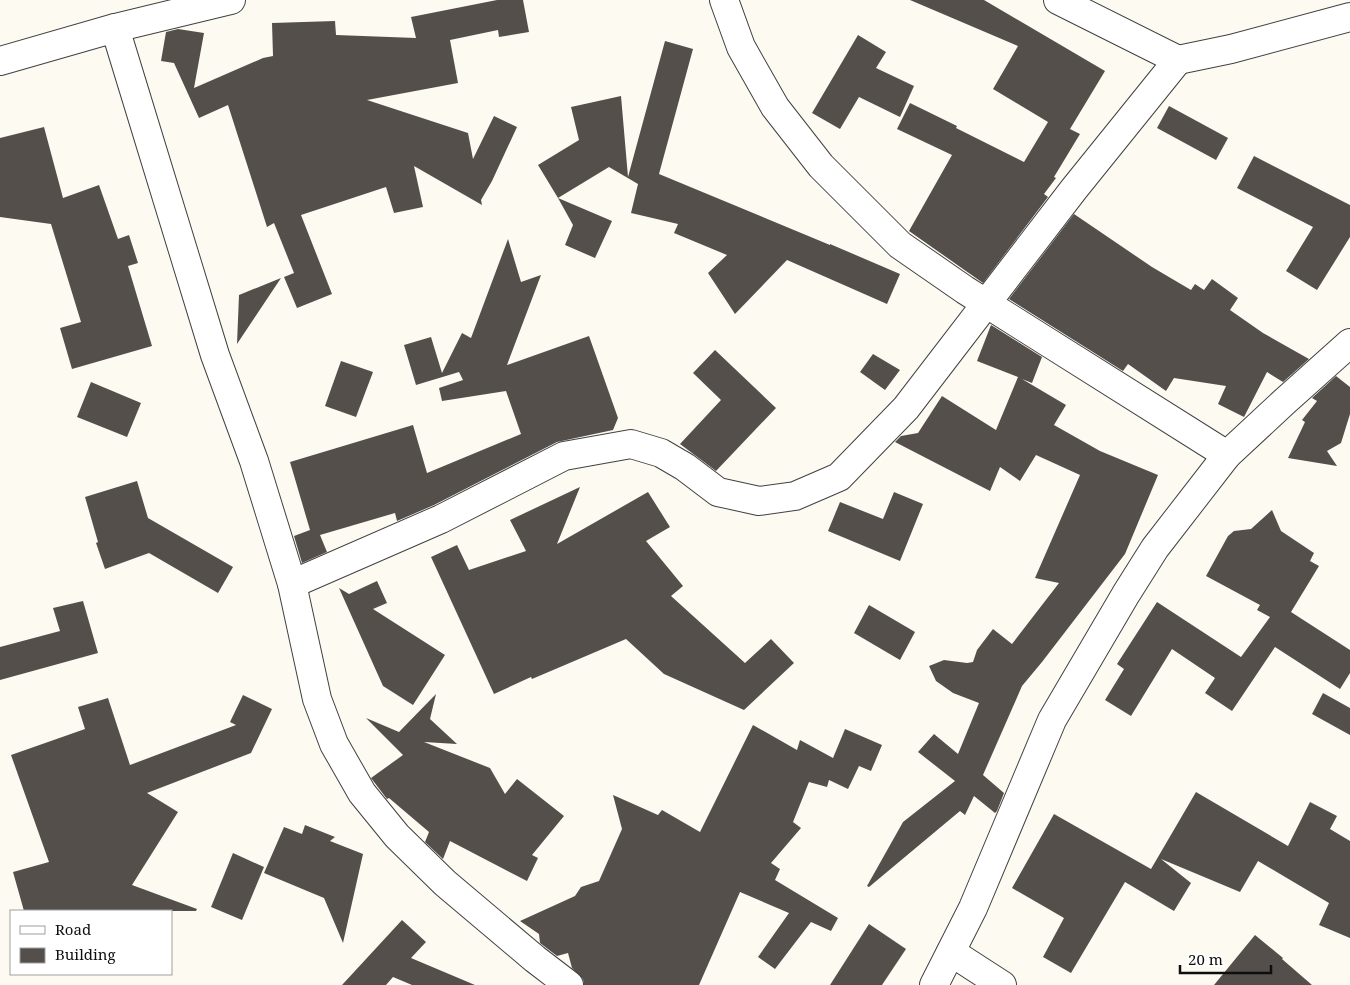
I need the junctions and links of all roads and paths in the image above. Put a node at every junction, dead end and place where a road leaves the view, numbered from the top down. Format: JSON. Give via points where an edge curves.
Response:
{"nodes":[{"id":1,"x":231,"y":0,"type":"edge"},
{"id":2,"x":724,"y":0,"type":"edge"},
{"id":3,"x":1058,"y":0,"type":"edge"},
{"id":4,"x":1350,"y":17,"type":"edge"},
{"id":5,"x":115,"y":28,"type":"junction"},
{"id":6,"x":1178,"y":60,"type":"junction"},
{"id":7,"x":0,"y":61,"type":"edge"},
{"id":8,"x":986,"y":304,"type":"junction"},
{"id":9,"x":1350,"y":343,"type":"edge"},
{"id":10,"x":1227,"y":455,"type":"junction"},
{"id":11,"x":292,"y":584,"type":"junction"},
{"id":12,"x":951,"y":952,"type":"junction"},
{"id":13,"x":569,"y":985,"type":"edge"},
{"id":14,"x":934,"y":985,"type":"edge"},
{"id":15,"x":1002,"y":985,"type":"edge"}],
"edges":[{"from":1,"to":5,"type":"street"},
{"from":2,"to":8,"type":"street","via":[[741,47],[775,107],[821,166],[900,245]]},
{"from":3,"to":6,"type":"street"},
{"from":4,"to":6,"type":"street"},
{"from":5,"to":7,"type":"street"},
{"from":5,"to":11,"type":"street","via":[[215,355],[254,461]]},
{"from":6,"to":8,"type":"street"},
{"from":8,"to":10,"type":"street"},
{"from":8,"to":11,"type":"street","via":[[906,408],[839,477],[795,496],[759,502],[718,492],[661,453],[631,444],[564,456],[441,519]]},
{"from":9,"to":10,"type":"street"},
{"from":10,"to":12,"type":"street","via":[[1155,548],[1052,720],[973,908]]},
{"from":11,"to":13,"type":"street","via":[[317,699],[334,744],[362,794],[397,836],[445,884]]},
{"from":12,"to":14,"type":"street"},
{"from":12,"to":15,"type":"street"}]}
